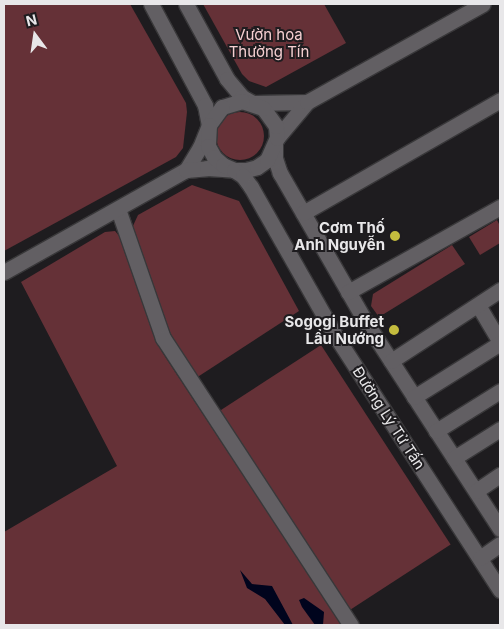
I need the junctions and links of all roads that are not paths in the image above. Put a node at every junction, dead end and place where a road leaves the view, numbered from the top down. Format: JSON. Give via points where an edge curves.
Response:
{"nodes":[{"id":1,"x":151,"y":4,"type":"edge"},
{"id":2,"x":186,"y":4,"type":"edge"},
{"id":3,"x":483,"y":4,"type":"edge"},
{"id":4,"x":500,"y":100,"type":"edge"},
{"id":5,"x":307,"y":102,"type":"junction"},
{"id":6,"x":253,"y":103,"type":"junction"},
{"id":7,"x":208,"y":125,"type":"junction"},
{"id":8,"x":276,"y":141,"type":"junction"},
{"id":9,"x":186,"y":170,"type":"junction"},
{"id":10,"x":234,"y":170,"type":"junction"},
{"id":11,"x":500,"y":207,"type":"edge"},
{"id":12,"x":118,"y":209,"type":"junction"},
{"id":13,"x":303,"y":213,"type":"junction"},
{"id":14,"x":4,"y":272,"type":"edge"},
{"id":15,"x":500,"y":290,"type":"edge"},
{"id":16,"x":348,"y":292,"type":"junction"},
{"id":17,"x":478,"y":305,"type":"junction"},
{"id":18,"x":500,"y":342,"type":"edge"},
{"id":19,"x":391,"y":362,"type":"junction"},
{"id":20,"x":500,"y":391,"type":"edge"},
{"id":21,"x":414,"y":396,"type":"junction"},
{"id":22,"x":500,"y":429,"type":"edge"},
{"id":23,"x":436,"y":431,"type":"junction"},
{"id":24,"x":454,"y":458,"type":"junction"},
{"id":25,"x":500,"y":475,"type":"edge"},
{"id":26,"x":476,"y":491,"type":"junction"},
{"id":27,"x":499,"y":524,"type":"edge"},
{"id":28,"x":500,"y":544,"type":"edge"},
{"id":29,"x":480,"y":558,"type":"junction"},
{"id":30,"x":500,"y":590,"type":"edge"},
{"id":31,"x":351,"y":625,"type":"edge"}],
"edges":[{"from":1,"to":7,"type":"street","via":[[201,94]]},
{"from":2,"to":6,"type":"street","via":[[235,90]]},
{"from":3,"to":5,"type":"street"},
{"from":4,"to":13,"type":"street"},
{"from":5,"to":6,"type":"street"},
{"from":5,"to":8,"type":"street"},
{"from":6,"to":7,"type":"street","via":[[231,102],[222,107]]},
{"from":6,"to":8,"type":"street","via":[[270,116]]},
{"from":7,"to":9,"type":"street","via":[[200,148]]},
{"from":7,"to":10,"type":"street","via":[[208,146],[214,157]]},
{"from":8,"to":10,"type":"street","via":[[267,160],[257,167]]},
{"from":8,"to":13,"type":"street","via":[[275,158],[280,173]]},
{"from":9,"to":10,"type":"street"},
{"from":9,"to":12,"type":"street"},
{"from":10,"to":29,"type":"street","name":"Đường Lý Tử Tấn","via":[[251,187],[335,335]]},
{"from":11,"to":16,"type":"street"},
{"from":12,"to":14,"type":"street"},
{"from":12,"to":31,"type":"street","via":[[164,338]]},
{"from":13,"to":16,"type":"street"},
{"from":15,"to":17,"type":"street"},
{"from":16,"to":19,"type":"street"},
{"from":17,"to":18,"type":"street"},
{"from":17,"to":19,"type":"street"},
{"from":18,"to":21,"type":"street"},
{"from":19,"to":21,"type":"street"},
{"from":20,"to":23,"type":"street"},
{"from":21,"to":23,"type":"street"},
{"from":22,"to":24,"type":"street"},
{"from":23,"to":24,"type":"street"},
{"from":24,"to":26,"type":"street"},
{"from":25,"to":26,"type":"street"},
{"from":26,"to":27,"type":"street"},
{"from":28,"to":29,"type":"street"},
{"from":29,"to":30,"type":"street","name":"Đường Lý Tử Tấn"}]}
